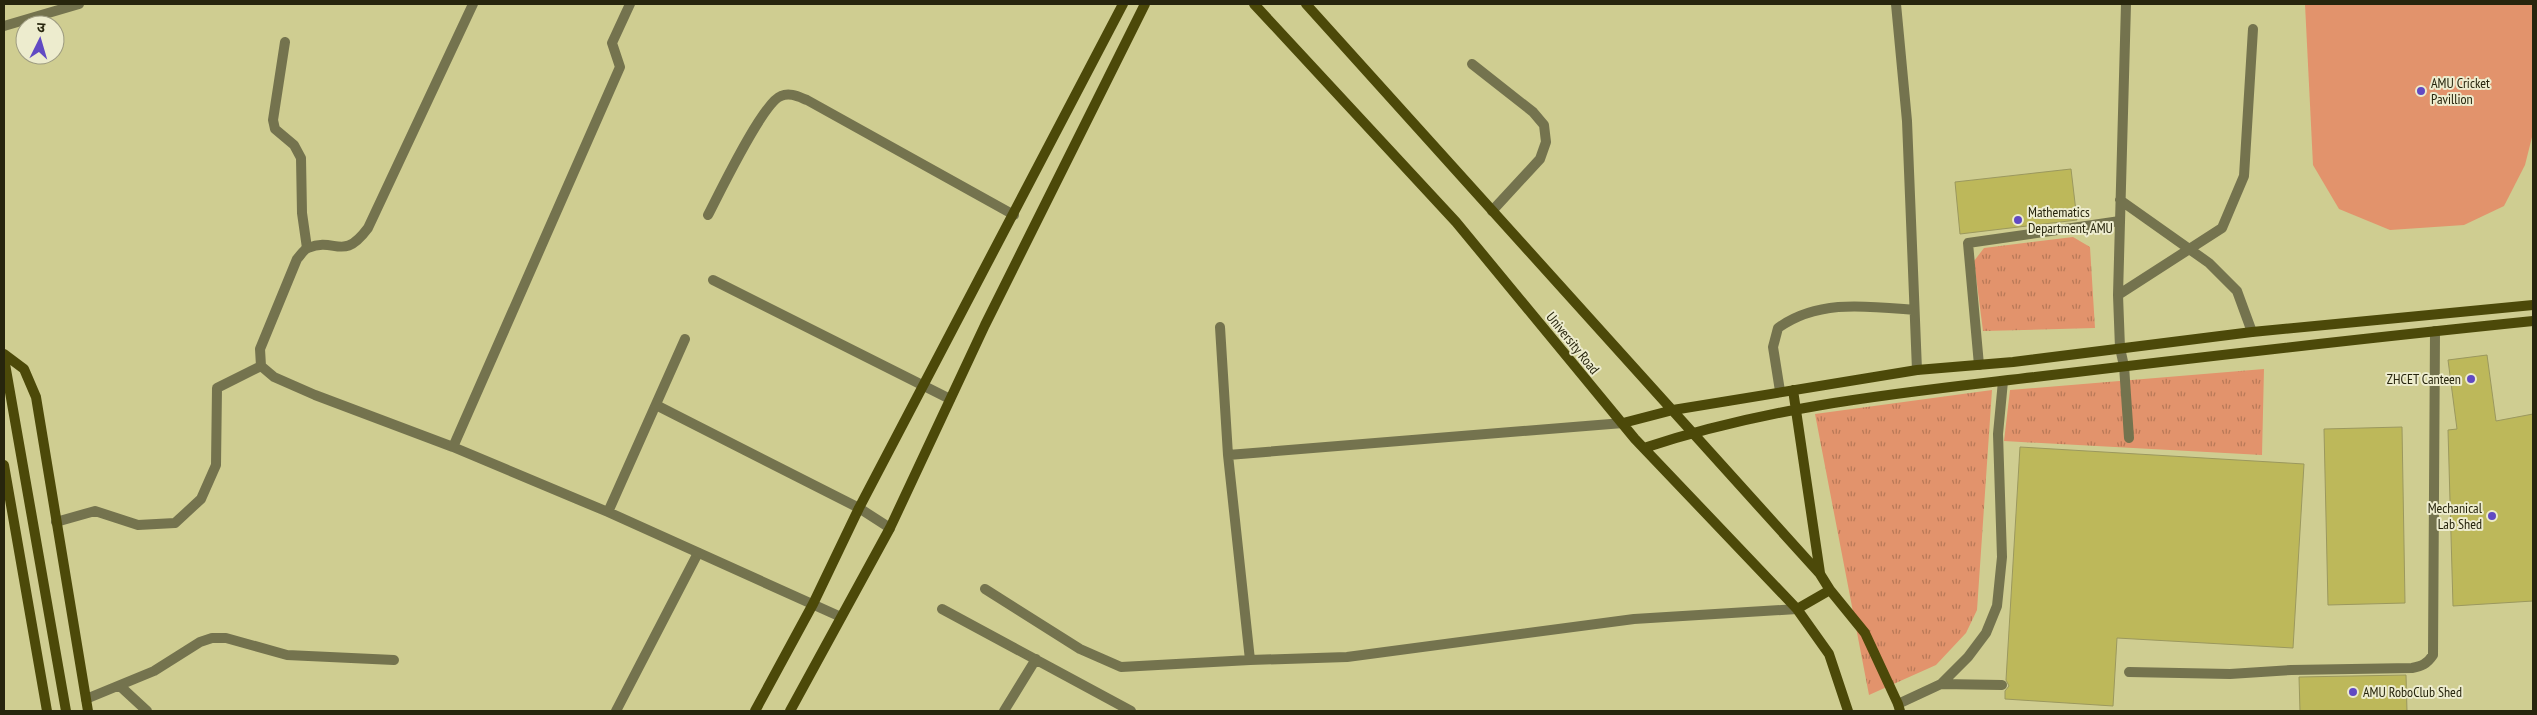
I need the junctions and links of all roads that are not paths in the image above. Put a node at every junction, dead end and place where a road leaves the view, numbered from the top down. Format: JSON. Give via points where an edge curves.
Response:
{"nodes":[{"id":1,"x":79,"y":4,"type":"edge"},
{"id":2,"x":473,"y":4,"type":"edge"},
{"id":3,"x":630,"y":4,"type":"edge"},
{"id":4,"x":1123,"y":4,"type":"edge"},
{"id":5,"x":1145,"y":4,"type":"edge"},
{"id":6,"x":1254,"y":4,"type":"edge"},
{"id":7,"x":1306,"y":4,"type":"edge"},
{"id":8,"x":1896,"y":4,"type":"edge"},
{"id":9,"x":2126,"y":4,"type":"edge"},
{"id":10,"x":4,"y":26,"type":"edge"},
{"id":11,"x":2253,"y":30,"type":"dead end"},
{"id":12,"x":285,"y":42,"type":"dead end"},
{"id":13,"x":1472,"y":64,"type":"dead end"},
{"id":14,"x":2120,"y":200,"type":"junction"},
{"id":15,"x":1492,"y":211,"type":"junction"},
{"id":16,"x":708,"y":215,"type":"dead end"},
{"id":17,"x":1014,"y":215,"type":"junction"},
{"id":18,"x":2120,"y":221,"type":"junction"},
{"id":19,"x":307,"y":248,"type":"junction"},
{"id":20,"x":2189,"y":249,"type":"junction"},
{"id":21,"x":714,"y":280,"type":"dead end"},
{"id":22,"x":2118,"y":295,"type":"junction"},
{"id":23,"x":2533,"y":305,"type":"edge"},
{"id":24,"x":1914,"y":310,"type":"junction"},
{"id":25,"x":2533,"y":321,"type":"edge"},
{"id":26,"x":1220,"y":327,"type":"dead end"},
{"id":27,"x":2252,"y":332,"type":"junction"},
{"id":28,"x":2435,"y":332,"type":"junction"},
{"id":29,"x":686,"y":339,"type":"dead end"},
{"id":30,"x":2120,"y":348,"type":"junction"},
{"id":31,"x":4,"y":356,"type":"edge"},
{"id":32,"x":1979,"y":365,"type":"junction"},
{"id":33,"x":261,"y":366,"type":"junction"},
{"id":34,"x":2124,"y":366,"type":"junction"},
{"id":35,"x":1917,"y":370,"type":"junction"},
{"id":36,"x":2003,"y":381,"type":"junction"},
{"id":37,"x":922,"y":386,"type":"junction"},
{"id":38,"x":1793,"y":390,"type":"junction"},
{"id":39,"x":1780,"y":391,"type":"junction"},
{"id":40,"x":950,"y":399,"type":"junction"},
{"id":41,"x":656,"y":405,"type":"junction"},
{"id":42,"x":1796,"y":408,"type":"junction"},
{"id":43,"x":1673,"y":410,"type":"junction"},
{"id":44,"x":1623,"y":423,"type":"junction"},
{"id":45,"x":1692,"y":432,"type":"junction"},
{"id":46,"x":2129,"y":438,"type":"dead end"},
{"id":47,"x":453,"y":447,"type":"junction"},
{"id":48,"x":1644,"y":448,"type":"junction"},
{"id":49,"x":1228,"y":455,"type":"junction"},
{"id":50,"x":4,"y":465,"type":"edge"},
{"id":51,"x":859,"y":508,"type":"junction"},
{"id":52,"x":608,"y":512,"type":"junction"},
{"id":53,"x":56,"y":522,"type":"junction"},
{"id":54,"x":890,"y":528,"type":"junction"},
{"id":55,"x":698,"y":553,"type":"junction"},
{"id":56,"x":1820,"y":574,"type":"junction"},
{"id":57,"x":985,"y":589,"type":"dead end"},
{"id":58,"x":1830,"y":590,"type":"junction"},
{"id":59,"x":813,"y":604,"type":"junction"},
{"id":60,"x":942,"y":609,"type":"dead end"},
{"id":61,"x":1797,"y":609,"type":"junction"},
{"id":62,"x":841,"y":617,"type":"junction"},
{"id":63,"x":1036,"y":659,"type":"junction"},
{"id":64,"x":394,"y":660,"type":"dead end"},
{"id":65,"x":1250,"y":660,"type":"junction"},
{"id":66,"x":2129,"y":672,"type":"dead end"},
{"id":67,"x":1941,"y":684,"type":"junction"},
{"id":68,"x":2002,"y":686,"type":"dead end"},
{"id":69,"x":121,"y":687,"type":"junction"},
{"id":70,"x":86,"y":700,"type":"junction"},
{"id":71,"x":1899,"y":708,"type":"edge"},
{"id":72,"x":47,"y":711,"type":"edge"},
{"id":73,"x":66,"y":711,"type":"edge"},
{"id":74,"x":88,"y":711,"type":"edge"},
{"id":75,"x":147,"y":711,"type":"edge"},
{"id":76,"x":616,"y":711,"type":"edge"},
{"id":77,"x":755,"y":711,"type":"edge"},
{"id":78,"x":790,"y":711,"type":"edge"},
{"id":79,"x":1004,"y":711,"type":"edge"},
{"id":80,"x":1131,"y":711,"type":"edge"},
{"id":81,"x":1848,"y":711,"type":"edge"}],
"edges":[{"from":1,"to":10,"type":"street"},
{"from":2,"to":19,"type":"street","via":[[368,228],[357,242],[345,248]]},
{"from":3,"to":47,"type":"street","via":[[612,43],[620,67]]},
{"from":4,"to":17,"type":"main road"},
{"from":5,"to":40,"type":"main road"},
{"from":6,"to":44,"type":"main road","name":"University Road","via":[[1456,222]]},
{"from":7,"to":15,"type":"main road"},
{"from":8,"to":24,"type":"street","via":[[1907,121]]},
{"from":9,"to":14,"type":"street"},
{"from":11,"to":20,"type":"street","via":[[2244,176],[2222,228]]},
{"from":12,"to":19,"type":"street","via":[[273,120],[275,129],[294,145],[300,158]]},
{"from":13,"to":15,"type":"street","via":[[1533,112],[1544,126],[1546,142],[1540,159]]},
{"from":14,"to":18,"type":"street"},
{"from":14,"to":20,"type":"street"},
{"from":15,"to":43,"type":"main road"},
{"from":16,"to":17,"type":"street","via":[[752,132],[773,101],[790,94],[807,100]]},
{"from":17,"to":37,"type":"main road"},
{"from":18,"to":22,"type":"street"},
{"from":18,"to":32,"type":"street","via":[[1968,243]]},
{"from":19,"to":33,"type":"street","via":[[296,259],[260,349]]},
{"from":20,"to":22,"type":"street"},
{"from":20,"to":27,"type":"street","via":[[2209,263],[2237,291]]},
{"from":21,"to":37,"type":"street"},
{"from":22,"to":30,"type":"street"},
{"from":23,"to":27,"type":"main road"},
{"from":24,"to":35,"type":"street"},
{"from":24,"to":39,"type":"street","via":[[1856,305],[1827,307],[1792,318],[1778,328],[1773,347]]},
{"from":25,"to":28,"type":"main road"},
{"from":26,"to":49,"type":"street"},
{"from":27,"to":30,"type":"main road"},
{"from":28,"to":34,"type":"main road"},
{"from":28,"to":66,"type":"street","via":[[2433,655],[2430,660],[2412,668],[2230,674]]},
{"from":29,"to":41,"type":"street"},
{"from":30,"to":32,"type":"main road"},
{"from":30,"to":34,"type":"street"},
{"from":31,"to":53,"type":"main road","via":[[24,368],[36,396]]},
{"from":31,"to":73,"type":"main road"},
{"from":32,"to":35,"type":"main road"},
{"from":33,"to":47,"type":"street","via":[[274,377],[315,395]]},
{"from":33,"to":53,"type":"street","via":[[217,388],[216,465],[200,500],[174,523],[138,525],[95,512]]},
{"from":34,"to":36,"type":"main road"},
{"from":34,"to":46,"type":"street"},
{"from":35,"to":38,"type":"main road"},
{"from":36,"to":42,"type":"main road"},
{"from":36,"to":67,"type":"street","via":[[1998,434],[2002,557],[1997,606],[1986,633]]},
{"from":37,"to":40,"type":"street"},
{"from":37,"to":51,"type":"main road"},
{"from":38,"to":39,"type":"main road"},
{"from":38,"to":42,"type":"main road"},
{"from":39,"to":43,"type":"main road"},
{"from":40,"to":54,"type":"main road"},
{"from":41,"to":51,"type":"street"},
{"from":41,"to":52,"type":"street"},
{"from":42,"to":45,"type":"main road"},
{"from":42,"to":56,"type":"main road"},
{"from":43,"to":44,"type":"main road"},
{"from":43,"to":45,"type":"main road"},
{"from":44,"to":48,"type":"main road","name":"University Road"},
{"from":44,"to":49,"type":"street"},
{"from":45,"to":48,"type":"main road"},
{"from":45,"to":56,"type":"main road"},
{"from":47,"to":52,"type":"street"},
{"from":48,"to":61,"type":"main road","name":"University Road"},
{"from":49,"to":65,"type":"street"},
{"from":50,"to":72,"type":"main road"},
{"from":51,"to":54,"type":"street"},
{"from":51,"to":59,"type":"main road"},
{"from":52,"to":55,"type":"street"},
{"from":53,"to":70,"type":"main road"},
{"from":54,"to":62,"type":"main road"},
{"from":55,"to":59,"type":"street"},
{"from":55,"to":76,"type":"street"},
{"from":56,"to":58,"type":"main road"},
{"from":57,"to":65,"type":"street","via":[[1080,649],[1121,667]]},
{"from":58,"to":61,"type":"main road"},
{"from":58,"to":71,"type":"main road","via":[[1865,633]]},
{"from":59,"to":62,"type":"street"},
{"from":59,"to":77,"type":"main road"},
{"from":60,"to":63,"type":"street"},
{"from":61,"to":65,"type":"street","via":[[1634,619],[1347,657]]},
{"from":61,"to":81,"type":"main road","name":"University Road","via":[[1830,654]]},
{"from":62,"to":78,"type":"main road"},
{"from":63,"to":79,"type":"street"},
{"from":63,"to":80,"type":"street"},
{"from":64,"to":69,"type":"street","via":[[287,655],[226,638],[212,638]]},
{"from":67,"to":68,"type":"street"},
{"from":67,"to":71,"type":"street"},
{"from":69,"to":70,"type":"street"},
{"from":69,"to":75,"type":"street"},
{"from":70,"to":74,"type":"main road"}]}
